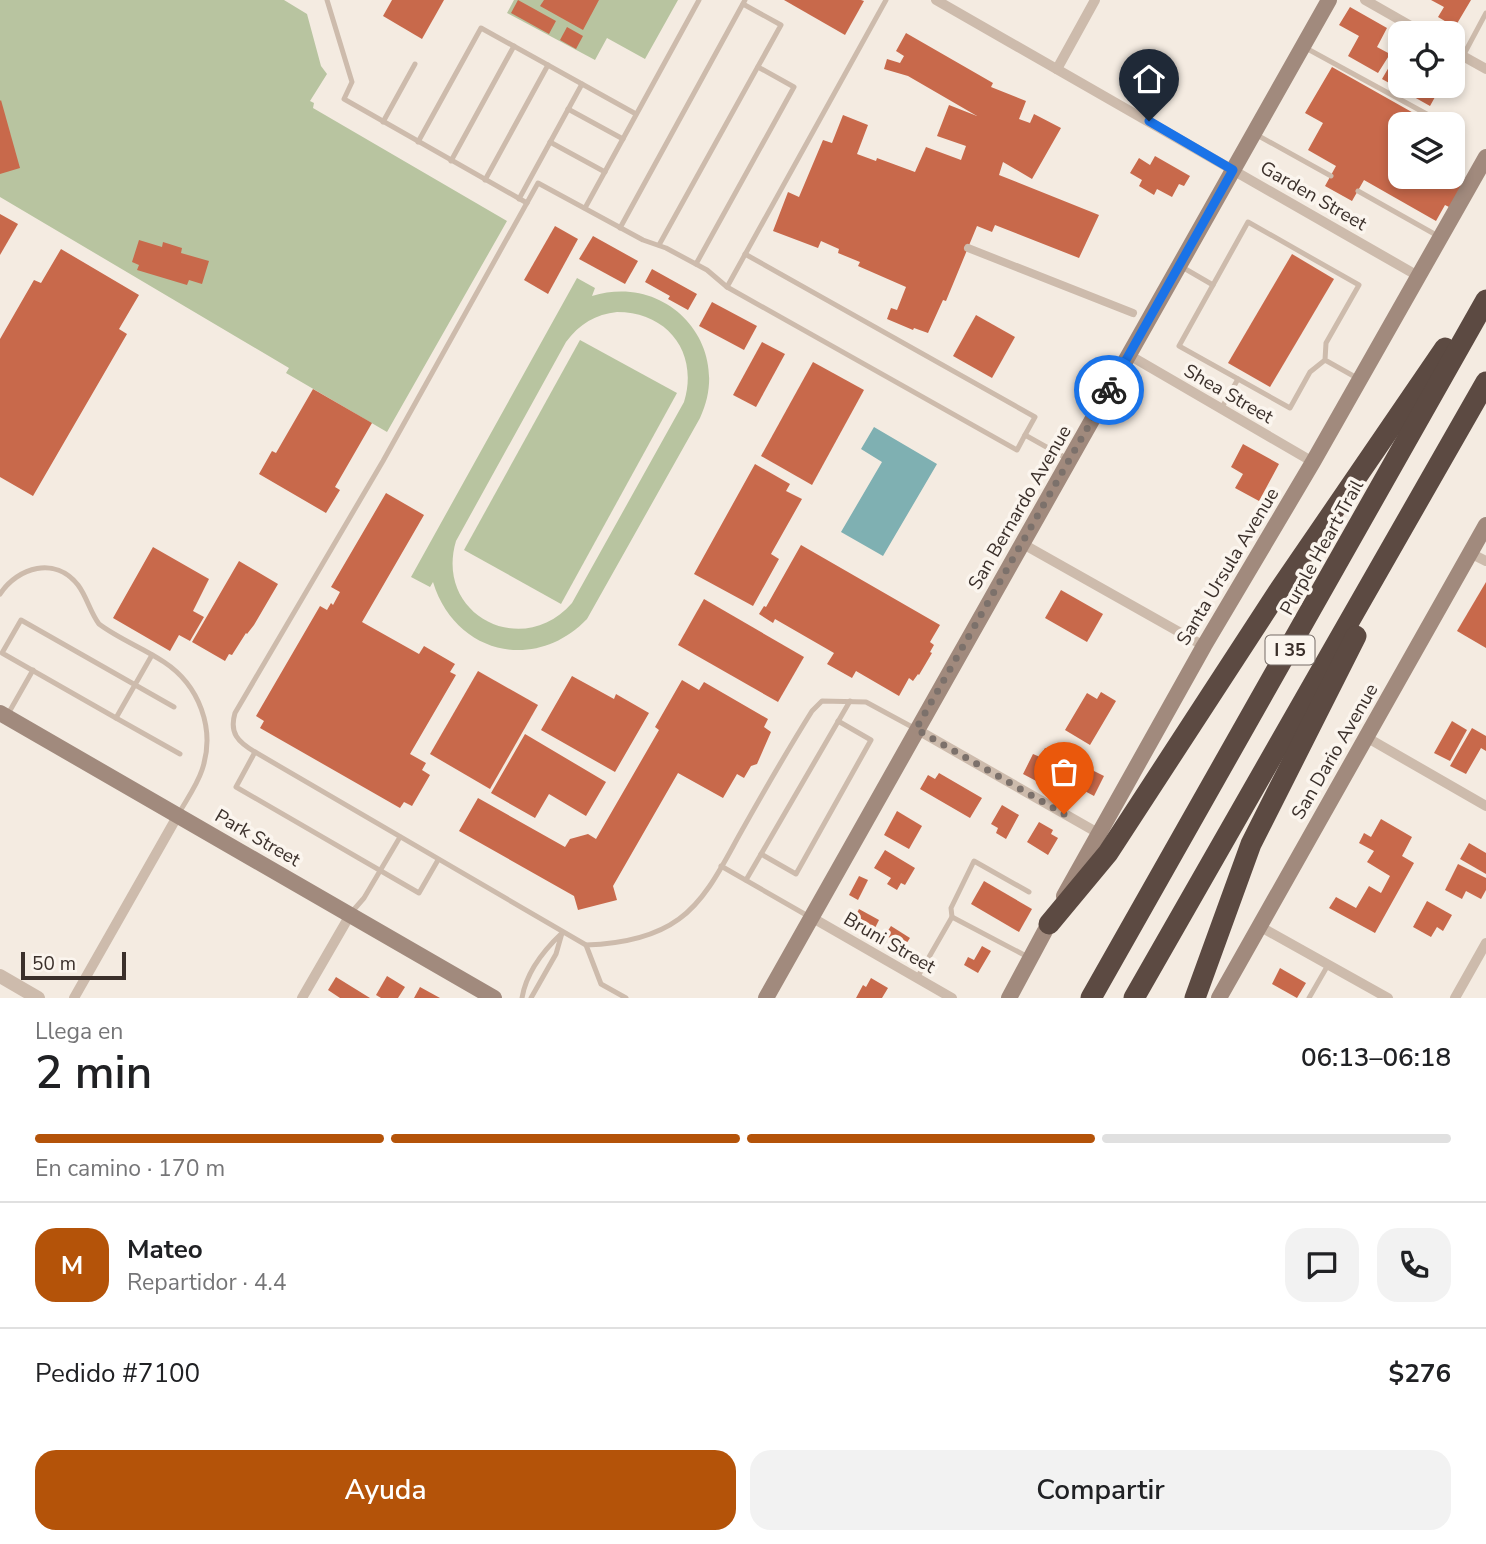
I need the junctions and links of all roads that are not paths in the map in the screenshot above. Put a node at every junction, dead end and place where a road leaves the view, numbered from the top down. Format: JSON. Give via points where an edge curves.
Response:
{"nodes":[{"id":1,"x":327,"y":0,"type":"edge"},
{"id":2,"x":699,"y":0,"type":"edge"},
{"id":3,"x":886,"y":0,"type":"edge"},
{"id":4,"x":936,"y":0,"type":"edge"},
{"id":5,"x":1095,"y":0,"type":"edge"},
{"id":6,"x":1329,"y":0,"type":"edge"},
{"id":7,"x":1365,"y":0,"type":"edge"},
{"id":8,"x":744,"y":2,"type":"edge"},
{"id":9,"x":1486,"y":13,"type":"edge"},
{"id":10,"x":1402,"y":21,"type":"edge"},
{"id":11,"x":1465,"y":43,"type":"edge"},
{"id":12,"x":514,"y":46,"type":"junction"},
{"id":13,"x":1303,"y":46,"type":"junction"},
{"id":14,"x":1465,"y":57,"type":"edge"},
{"id":15,"x":415,"y":64,"type":"dead end"},
{"id":16,"x":548,"y":65,"type":"junction"},
{"id":17,"x":758,"y":67,"type":"junction"},
{"id":18,"x":1057,"y":69,"type":"junction"},
{"id":19,"x":1486,"y":69,"type":"edge"},
{"id":20,"x":582,"y":84,"type":"junction"},
{"id":21,"x":568,"y":109,"type":"junction"},
{"id":22,"x":1423,"y":112,"type":"edge"},
{"id":23,"x":636,"y":114,"type":"junction"},
{"id":24,"x":383,"y":121,"type":"junction"},
{"id":25,"x":1254,"y":133,"type":"junction"},
{"id":26,"x":623,"y":139,"type":"junction"},
{"id":27,"x":418,"y":142,"type":"junction"},
{"id":28,"x":550,"y":142,"type":"junction"},
{"id":29,"x":1486,"y":157,"type":"edge"},
{"id":30,"x":451,"y":160,"type":"junction"},
{"id":31,"x":1233,"y":170,"type":"junction"},
{"id":32,"x":605,"y":172,"type":"junction"},
{"id":33,"x":1331,"y":176,"type":"dead end"},
{"id":34,"x":485,"y":180,"type":"junction"},
{"id":35,"x":1358,"y":191,"type":"dead end"},
{"id":36,"x":519,"y":199,"type":"junction"},
{"id":37,"x":527,"y":203,"type":"junction"},
{"id":38,"x":585,"y":208,"type":"junction"},
{"id":39,"x":620,"y":228,"type":"junction"},
{"id":40,"x":1440,"y":237,"type":"junction"},
{"id":41,"x":659,"y":245,"type":"junction"},
{"id":42,"x":968,"y":248,"type":"dead end"},
{"id":43,"x":745,"y":254,"type":"junction"},
{"id":44,"x":696,"y":264,"type":"junction"},
{"id":45,"x":1179,"y":266,"type":"junction"},
{"id":46,"x":1418,"y":276,"type":"junction"},
{"id":47,"x":1213,"y":285,"type":"junction"},
{"id":48,"x":727,"y":287,"type":"junction"},
{"id":49,"x":1486,"y":288,"type":"edge"},
{"id":50,"x":1486,"y":300,"type":"edge"},
{"id":51,"x":1133,"y":313,"type":"dead end"},
{"id":52,"x":1129,"y":355,"type":"junction"},
{"id":53,"x":1325,"y":360,"type":"junction"},
{"id":54,"x":1238,"y":379,"type":"junction"},
{"id":55,"x":1359,"y":379,"type":"junction"},
{"id":56,"x":1486,"y":382,"type":"edge"},
{"id":57,"x":1221,"y":409,"type":"junction"},
{"id":58,"x":1025,"y":435,"type":"junction"},
{"id":59,"x":1070,"y":460,"type":"junction"},
{"id":60,"x":1313,"y":462,"type":"junction"},
{"id":61,"x":1426,"y":488,"type":"junction"},
{"id":62,"x":1486,"y":525,"type":"edge"},
{"id":63,"x":1023,"y":544,"type":"junction"},
{"id":64,"x":1470,"y":553,"type":"junction"},
{"id":65,"x":1486,"y":561,"type":"edge"},
{"id":66,"x":0,"y":594,"type":"edge"},
{"id":67,"x":1204,"y":646,"type":"junction"},
{"id":68,"x":152,"y":655,"type":"junction"},
{"id":69,"x":33,"y":670,"type":"junction"},
{"id":70,"x":135,"y":685,"type":"junction"},
{"id":71,"x":850,"y":701,"type":"junction"},
{"id":72,"x":174,"y":706,"type":"dead end"},
{"id":73,"x":116,"y":718,"type":"junction"},
{"id":74,"x":2,"y":719,"type":"edge"},
{"id":75,"x":838,"y":721,"type":"junction"},
{"id":76,"x":916,"y":729,"type":"junction"},
{"id":77,"x":1366,"y":737,"type":"junction"},
{"id":78,"x":255,"y":752,"type":"junction"},
{"id":79,"x":180,"y":754,"type":"dead end"},
{"id":80,"x":1486,"y":806,"type":"edge"},
{"id":81,"x":178,"y":815,"type":"junction"},
{"id":82,"x":1098,"y":833,"type":"junction"},
{"id":83,"x":400,"y":837,"type":"junction"},
{"id":84,"x":761,"y":854,"type":"junction"},
{"id":85,"x":438,"y":860,"type":"junction"},
{"id":86,"x":721,"y":866,"type":"junction"},
{"id":87,"x":381,"y":871,"type":"junction"},
{"id":88,"x":746,"y":880,"type":"junction"},
{"id":89,"x":1029,"y":892,"type":"dead end"},
{"id":90,"x":350,"y":915,"type":"junction"},
{"id":91,"x":811,"y":917,"type":"junction"},
{"id":92,"x":952,"y":917,"type":"junction"},
{"id":93,"x":1049,"y":924,"type":"junction"},
{"id":94,"x":1259,"y":926,"type":"junction"},
{"id":95,"x":562,"y":933,"type":"junction"},
{"id":96,"x":1486,"y":943,"type":"edge"},
{"id":97,"x":586,"y":945,"type":"junction"},
{"id":98,"x":1030,"y":958,"type":"junction"},
{"id":99,"x":1328,"y":965,"type":"junction"},
{"id":100,"x":0,"y":976,"type":"edge"},
{"id":101,"x":916,"y":978,"type":"junction"},
{"id":102,"x":38,"y":998,"type":"edge"},
{"id":103,"x":74,"y":998,"type":"edge"},
{"id":104,"x":302,"y":998,"type":"edge"},
{"id":105,"x":494,"y":998,"type":"edge"},
{"id":106,"x":522,"y":998,"type":"edge"},
{"id":107,"x":531,"y":998,"type":"edge"},
{"id":108,"x":626,"y":998,"type":"edge"},
{"id":109,"x":766,"y":998,"type":"edge"},
{"id":110,"x":952,"y":998,"type":"edge"},
{"id":111,"x":1009,"y":998,"type":"edge"},
{"id":112,"x":1091,"y":998,"type":"edge"},
{"id":113,"x":1134,"y":998,"type":"edge"},
{"id":114,"x":1195,"y":998,"type":"edge"},
{"id":115,"x":1219,"y":998,"type":"edge"},
{"id":116,"x":1308,"y":998,"type":"edge"},
{"id":117,"x":1388,"y":998,"type":"edge"},
{"id":118,"x":1455,"y":998,"type":"edge"}],
"edges":[{"from":1,"to":24,"type":"lane","via":[[352,82],[344,99]]},
{"from":2,"to":23,"type":"lane"},
{"from":3,"to":43,"type":"lane"},
{"from":4,"to":18,"type":"street","name":"Garden Street"},
{"from":5,"to":18,"type":"street"},
{"from":6,"to":13,"type":"main road","name":"San Bernardo Avenue"},
{"from":7,"to":10,"type":"street"},
{"from":8,"to":17,"type":"lane","via":[[781,25]]},
{"from":8,"to":39,"type":"lane"},
{"from":9,"to":11,"type":"lane"},
{"from":12,"to":16,"type":"lane"},
{"from":12,"to":27,"type":"lane","via":[[481,28]]},
{"from":12,"to":30,"type":"lane"},
{"from":13,"to":22,"type":"lane"},
{"from":13,"to":25,"type":"main road","name":"San Bernardo Avenue"},
{"from":14,"to":19,"type":"street"},
{"from":15,"to":24,"type":"lane"},
{"from":16,"to":20,"type":"lane"},
{"from":16,"to":34,"type":"lane"},
{"from":17,"to":41,"type":"lane"},
{"from":17,"to":44,"type":"lane","via":[[794,87]]},
{"from":18,"to":31,"type":"street","name":"Garden Street"},
{"from":20,"to":21,"type":"lane"},
{"from":20,"to":23,"type":"lane"},
{"from":21,"to":26,"type":"lane"},
{"from":21,"to":28,"type":"lane"},
{"from":23,"to":26,"type":"lane"},
{"from":24,"to":27,"type":"lane"},
{"from":25,"to":31,"type":"main road","name":"San Bernardo Avenue"},
{"from":25,"to":33,"type":"lane"},
{"from":26,"to":32,"type":"lane"},
{"from":27,"to":30,"type":"lane"},
{"from":28,"to":32,"type":"lane"},
{"from":28,"to":36,"type":"lane"},
{"from":29,"to":40,"type":"main road","name":"Santa Ursula Avenue"},
{"from":30,"to":34,"type":"lane"},
{"from":31,"to":45,"type":"main road","name":"San Bernardo Avenue"},
{"from":31,"to":46,"type":"street","name":"Garden Street"},
{"from":32,"to":38,"type":"lane"},
{"from":34,"to":36,"type":"lane"},
{"from":35,"to":40,"type":"lane"},
{"from":36,"to":37,"type":"lane"},
{"from":37,"to":38,"type":"lane","via":[[538,183]]},
{"from":37,"to":78,"type":"lane","via":[[235,713],[234,734]]},
{"from":38,"to":39,"type":"lane"},
{"from":39,"to":41,"type":"lane"},
{"from":40,"to":46,"type":"main road","name":"Santa Ursula Avenue"},
{"from":41,"to":44,"type":"lane"},
{"from":42,"to":51,"type":"street"},
{"from":43,"to":48,"type":"lane"},
{"from":43,"to":58,"type":"lane","via":[[1035,417]]},
{"from":44,"to":48,"type":"lane"},
{"from":45,"to":47,"type":"lane"},
{"from":45,"to":52,"type":"main road","name":"San Bernardo Avenue"},
{"from":46,"to":55,"type":"main road","name":"Santa Ursula Avenue"},
{"from":47,"to":53,"type":"lane","via":[[1248,222],[1359,285],[1326,343]]},
{"from":47,"to":54,"type":"lane","via":[[1179,346]]},
{"from":48,"to":58,"type":"lane","via":[[1017,450]]},
{"from":49,"to":93,"type":"highway","via":[[1278,592],[1108,853]]},
{"from":50,"to":112,"type":"highway","name":"Purple Heart Trail","number":"I 35"},
{"from":52,"to":57,"type":"street","name":"Shea Street"},
{"from":52,"to":59,"type":"main road","name":"San Bernardo Avenue"},
{"from":53,"to":54,"type":"lane","via":[[1310,372],[1290,408]]},
{"from":53,"to":55,"type":"lane"},
{"from":54,"to":57,"type":"lane"},
{"from":55,"to":60,"type":"main road","name":"Santa Ursula Avenue"},
{"from":56,"to":61,"type":"highway","number":"I 35"},
{"from":57,"to":60,"type":"street","name":"Shea Street"},
{"from":58,"to":59,"type":"lane"},
{"from":59,"to":63,"type":"main road","name":"San Bernardo Avenue"},
{"from":60,"to":67,"type":"main road","name":"Santa Ursula Avenue"},
{"from":61,"to":113,"type":"highway","number":"I 35"},
{"from":61,"to":114,"type":"highway","via":[[1251,845]]},
{"from":62,"to":64,"type":"main road","name":"San Dario Avenue"},
{"from":63,"to":67,"type":"street"},
{"from":63,"to":76,"type":"main road","name":"San Bernardo Avenue"},
{"from":64,"to":65,"type":"street"},
{"from":64,"to":77,"type":"main road","name":"San Dario Avenue"},
{"from":66,"to":68,"type":"lane","via":[[10,580],[24,572],[57,570],[76,583],[99,624]]},
{"from":67,"to":82,"type":"main road","name":"Santa Ursula Avenue"},
{"from":68,"to":70,"type":"lane"},
{"from":68,"to":81,"type":"lane","via":[[181,676],[197,697],[206,723],[202,769]]},
{"from":69,"to":70,"type":"lane","via":[[2,653],[21,620]]},
{"from":69,"to":73,"type":"lane"},
{"from":69,"to":74,"type":"lane"},
{"from":70,"to":72,"type":"lane"},
{"from":70,"to":73,"type":"lane"},
{"from":71,"to":75,"type":"lane"},
{"from":71,"to":76,"type":"lane","via":[[875,705]]},
{"from":71,"to":86,"type":"lane","via":[[822,701],[812,711]]},
{"from":73,"to":79,"type":"lane"},
{"from":74,"to":81,"type":"main road","name":"Park Street"},
{"from":75,"to":84,"type":"lane"},
{"from":75,"to":84,"type":"lane","via":[[872,740],[803,862],[796,874]]},
{"from":76,"to":82,"type":"street"},
{"from":76,"to":91,"type":"main road","name":"San Bernardo Avenue"},
{"from":77,"to":80,"type":"street"},
{"from":77,"to":94,"type":"main road","name":"San Dario Avenue"},
{"from":78,"to":83,"type":"lane"},
{"from":78,"to":87,"type":"lane","via":[[236,787]]},
{"from":81,"to":90,"type":"main road","name":"Park Street"},
{"from":81,"to":103,"type":"street"},
{"from":82,"to":93,"type":"main road","name":"Santa Ursula Avenue"},
{"from":83,"to":85,"type":"lane"},
{"from":83,"to":87,"type":"lane"},
{"from":84,"to":88,"type":"lane"},
{"from":85,"to":87,"type":"lane","via":[[419,893]]},
{"from":85,"to":95,"type":"lane"},
{"from":86,"to":88,"type":"lane"},
{"from":86,"to":97,"type":"lane","via":[[694,906],[668,926],[612,944]]},
{"from":87,"to":90,"type":"lane"},
{"from":88,"to":91,"type":"lane"},
{"from":89,"to":92,"type":"lane","via":[[974,861],[951,908]]},
{"from":90,"to":104,"type":"street"},
{"from":90,"to":105,"type":"main road","name":"Park Street"},
{"from":91,"to":101,"type":"street","name":"Bruni Street"},
{"from":91,"to":109,"type":"main road","name":"San Bernardo Avenue"},
{"from":92,"to":98,"type":"lane"},
{"from":92,"to":101,"type":"lane"},
{"from":93,"to":98,"type":"main road","name":"Santa Ursula Avenue"},
{"from":94,"to":99,"type":"street"},
{"from":94,"to":115,"type":"main road","name":"San Dario Avenue"},
{"from":95,"to":97,"type":"lane"},
{"from":95,"to":106,"type":"lane","via":[[546,948]]},
{"from":95,"to":107,"type":"lane","via":[[556,954]]},
{"from":96,"to":118,"type":"street"},
{"from":97,"to":108,"type":"lane","via":[[601,984]]},
{"from":98,"to":111,"type":"main road","name":"Santa Ursula Avenue"},
{"from":99,"to":116,"type":"lane"},
{"from":99,"to":117,"type":"street"},
{"from":100,"to":102,"type":"street"},
{"from":101,"to":110,"type":"street","name":"Bruni Street"}]}
